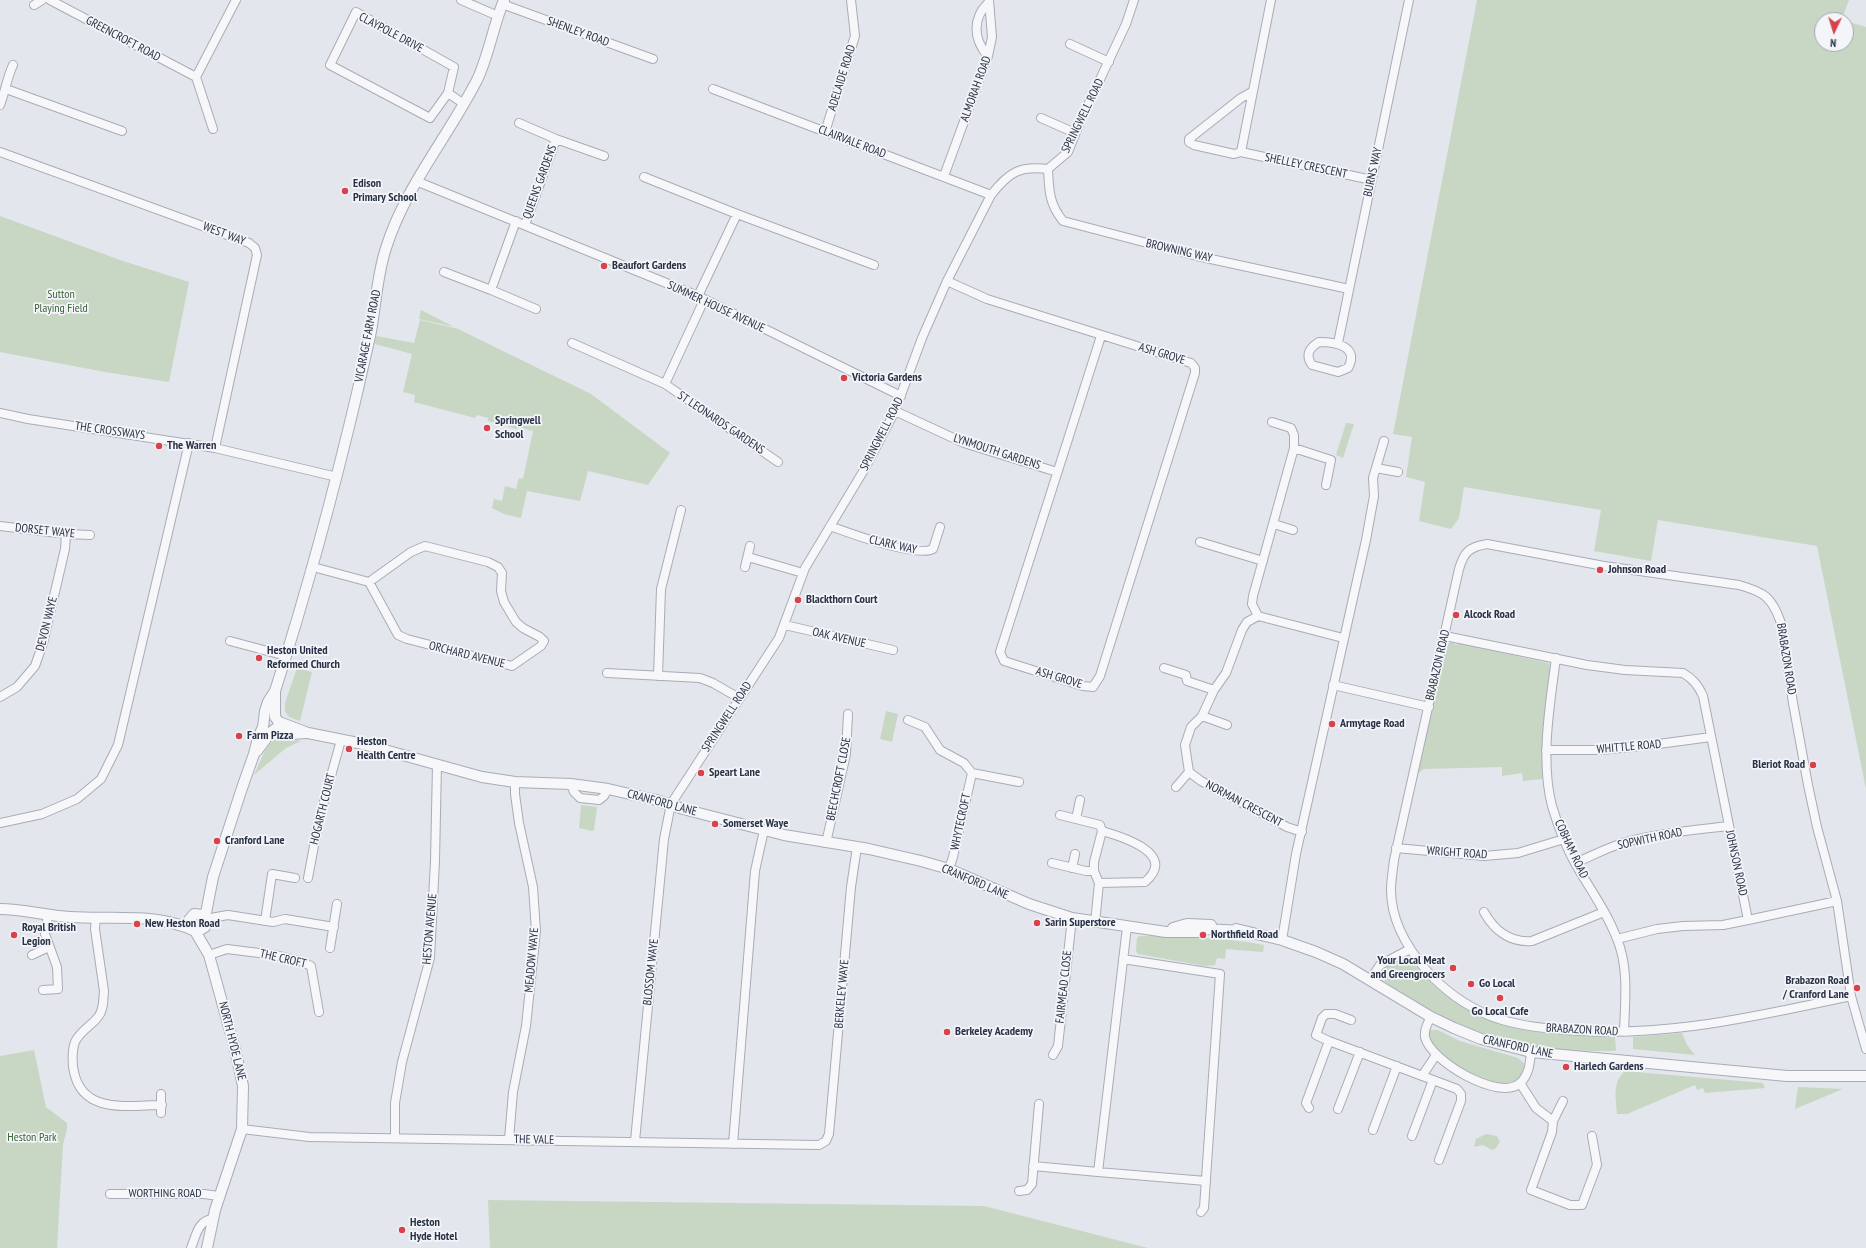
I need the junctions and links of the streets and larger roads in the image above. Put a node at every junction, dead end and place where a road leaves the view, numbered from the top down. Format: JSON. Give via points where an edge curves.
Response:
{"nodes":[{"id":1,"x":42,"y":0,"type":"edge"},
{"id":2,"x":50,"y":0,"type":"edge"},
{"id":3,"x":236,"y":0,"type":"edge"},
{"id":4,"x":461,"y":0,"type":"edge"},
{"id":5,"x":851,"y":0,"type":"edge"},
{"id":6,"x":1134,"y":0,"type":"edge"},
{"id":7,"x":1271,"y":0,"type":"edge"},
{"id":8,"x":1409,"y":0,"type":"edge"},
{"id":9,"x":989,"y":1,"type":"edge"},
{"id":10,"x":503,"y":2,"type":"edge"},
{"id":11,"x":34,"y":5,"type":"dead end"},
{"id":12,"x":498,"y":16,"type":"junction"},
{"id":13,"x":1070,"y":44,"type":"dead end"},
{"id":14,"x":988,"y":56,"type":"junction"},
{"id":15,"x":653,"y":59,"type":"dead end"},
{"id":16,"x":1109,"y":62,"type":"junction"},
{"id":17,"x":13,"y":65,"type":"dead end"},
{"id":18,"x":196,"y":77,"type":"junction"},
{"id":19,"x":6,"y":89,"type":"junction"},
{"id":20,"x":712,"y":89,"type":"dead end"},
{"id":21,"x":1252,"y":92,"type":"junction"},
{"id":22,"x":448,"y":93,"type":"junction"},
{"id":23,"x":464,"y":104,"type":"junction"},
{"id":24,"x":0,"y":105,"type":"edge"},
{"id":25,"x":1040,"y":118,"type":"dead end"},
{"id":26,"x":519,"y":123,"type":"dead end"},
{"id":27,"x":212,"y":129,"type":"dead end"},
{"id":28,"x":122,"y":131,"type":"dead end"},
{"id":29,"x":825,"y":132,"type":"junction"},
{"id":30,"x":1075,"y":133,"type":"junction"},
{"id":31,"x":556,"y":139,"type":"junction"},
{"id":32,"x":0,"y":152,"type":"edge"},
{"id":33,"x":1241,"y":152,"type":"junction"},
{"id":34,"x":604,"y":156,"type":"dead end"},
{"id":35,"x":1048,"y":169,"type":"junction"},
{"id":36,"x":944,"y":176,"type":"junction"},
{"id":37,"x":644,"y":178,"type":"dead end"},
{"id":38,"x":1372,"y":180,"type":"junction"},
{"id":39,"x":416,"y":181,"type":"junction"},
{"id":40,"x":991,"y":195,"type":"junction"},
{"id":41,"x":737,"y":214,"type":"junction"},
{"id":42,"x":516,"y":221,"type":"junction"},
{"id":43,"x":525,"y":225,"type":"junction"},
{"id":44,"x":874,"y":265,"type":"dead end"},
{"id":45,"x":444,"y":272,"type":"dead end"},
{"id":46,"x":947,"y":281,"type":"junction"},
{"id":47,"x":1349,"y":289,"type":"junction"},
{"id":48,"x":491,"y":290,"type":"junction"},
{"id":49,"x":701,"y":298,"type":"junction"},
{"id":50,"x":536,"y":309,"type":"dead end"},
{"id":51,"x":1101,"y":336,"type":"junction"},
{"id":52,"x":572,"y":343,"type":"dead end"},
{"id":53,"x":1338,"y":344,"type":"junction"},
{"id":54,"x":665,"y":384,"type":"junction"},
{"id":55,"x":901,"y":396,"type":"junction"},
{"id":56,"x":895,"y":411,"type":"junction"},
{"id":57,"x":0,"y":413,"type":"edge"},
{"id":58,"x":1272,"y":422,"type":"dead end"},
{"id":59,"x":1384,"y":441,"type":"dead end"},
{"id":60,"x":189,"y":443,"type":"junction"},
{"id":61,"x":215,"y":448,"type":"junction"},
{"id":62,"x":1294,"y":448,"type":"junction"},
{"id":63,"x":778,"y":462,"type":"dead end"},
{"id":64,"x":1376,"y":468,"type":"junction"},
{"id":65,"x":1057,"y":472,"type":"junction"},
{"id":66,"x":1398,"y":472,"type":"dead end"},
{"id":67,"x":337,"y":477,"type":"junction"},
{"id":68,"x":1326,"y":485,"type":"dead end"},
{"id":69,"x":681,"y":510,"type":"dead end"},
{"id":70,"x":1274,"y":524,"type":"junction"},
{"id":71,"x":0,"y":526,"type":"edge"},
{"id":72,"x":830,"y":526,"type":"junction"},
{"id":73,"x":940,"y":527,"type":"dead end"},
{"id":74,"x":1293,"y":530,"type":"dead end"},
{"id":75,"x":66,"y":534,"type":"junction"},
{"id":76,"x":90,"y":535,"type":"dead end"},
{"id":77,"x":1200,"y":542,"type":"dead end"},
{"id":78,"x":750,"y":546,"type":"dead end"},
{"id":79,"x":748,"y":557,"type":"junction"},
{"id":80,"x":1263,"y":561,"type":"junction"},
{"id":81,"x":745,"y":567,"type":"dead end"},
{"id":82,"x":313,"y":568,"type":"junction"},
{"id":83,"x":803,"y":573,"type":"junction"},
{"id":84,"x":369,"y":582,"type":"junction"},
{"id":85,"x":1258,"y":616,"type":"junction"},
{"id":86,"x":785,"y":625,"type":"junction"},
{"id":87,"x":1445,"y":636,"type":"junction"},
{"id":88,"x":1343,"y":638,"type":"junction"},
{"id":89,"x":230,"y":641,"type":"dead end"},
{"id":90,"x":893,"y":650,"type":"dead end"},
{"id":91,"x":286,"y":656,"type":"junction"},
{"id":92,"x":1556,"y":658,"type":"junction"},
{"id":93,"x":1164,"y":668,"type":"dead end"},
{"id":94,"x":607,"y":673,"type":"dead end"},
{"id":95,"x":658,"y":676,"type":"junction"},
{"id":96,"x":1333,"y":685,"type":"junction"},
{"id":97,"x":1214,"y":690,"type":"junction"},
{"id":98,"x":0,"y":697,"type":"edge"},
{"id":99,"x":739,"y":698,"type":"junction"},
{"id":100,"x":1429,"y":707,"type":"junction"},
{"id":101,"x":848,"y":714,"type":"dead end"},
{"id":102,"x":1202,"y":716,"type":"junction"},
{"id":103,"x":908,"y":720,"type":"dead end"},
{"id":104,"x":271,"y":725,"type":"junction"},
{"id":105,"x":1227,"y":725,"type":"dead end"},
{"id":106,"x":1710,"y":737,"type":"junction"},
{"id":107,"x":340,"y":740,"type":"junction"},
{"id":108,"x":1546,"y":750,"type":"junction"},
{"id":109,"x":437,"y":765,"type":"junction"},
{"id":110,"x":1189,"y":772,"type":"junction"},
{"id":111,"x":972,"y":773,"type":"junction"},
{"id":112,"x":515,"y":782,"type":"junction"},
{"id":113,"x":1020,"y":782,"type":"dead end"},
{"id":114,"x":1176,"y":787,"type":"dead end"},
{"id":115,"x":1080,"y":800,"type":"dead end"},
{"id":116,"x":671,"y":804,"type":"junction"},
{"id":117,"x":1060,"y":815,"type":"dead end"},
{"id":118,"x":1076,"y":819,"type":"junction"},
{"id":119,"x":0,"y":823,"type":"edge"},
{"id":120,"x":1729,"y":826,"type":"junction"},
{"id":121,"x":764,"y":830,"type":"junction"},
{"id":122,"x":1102,"y":831,"type":"junction"},
{"id":123,"x":1302,"y":832,"type":"junction"},
{"id":124,"x":1564,"y":839,"type":"junction"},
{"id":125,"x":826,"y":842,"type":"junction"},
{"id":126,"x":857,"y":847,"type":"junction"},
{"id":127,"x":1396,"y":848,"type":"junction"},
{"id":128,"x":1075,"y":854,"type":"dead end"},
{"id":129,"x":1052,"y":863,"type":"dead end"},
{"id":130,"x":1575,"y":864,"type":"junction"},
{"id":131,"x":1072,"y":868,"type":"junction"},
{"id":132,"x":949,"y":869,"type":"junction"},
{"id":133,"x":1094,"y":871,"type":"junction"},
{"id":134,"x":295,"y":878,"type":"dead end"},
{"id":135,"x":308,"y":878,"type":"dead end"},
{"id":136,"x":1099,"y":883,"type":"junction"},
{"id":137,"x":209,"y":893,"type":"junction"},
{"id":138,"x":1837,"y":901,"type":"junction"},
{"id":139,"x":337,"y":904,"type":"dead end"},
{"id":140,"x":0,"y":909,"type":"edge"},
{"id":141,"x":1484,"y":912,"type":"dead end"},
{"id":142,"x":1604,"y":912,"type":"junction"},
{"id":143,"x":48,"y":915,"type":"junction"},
{"id":144,"x":193,"y":915,"type":"junction"},
{"id":145,"x":96,"y":918,"type":"junction"},
{"id":146,"x":1072,"y":918,"type":"junction"},
{"id":147,"x":161,"y":920,"type":"junction"},
{"id":148,"x":1748,"y":920,"type":"junction"},
{"id":149,"x":264,"y":921,"type":"junction"},
{"id":150,"x":1095,"y":923,"type":"junction"},
{"id":151,"x":200,"y":924,"type":"junction"},
{"id":152,"x":334,"y":926,"type":"junction"},
{"id":153,"x":1127,"y":927,"type":"junction"},
{"id":154,"x":1617,"y":939,"type":"junction"},
{"id":155,"x":1282,"y":940,"type":"junction"},
{"id":156,"x":49,"y":947,"type":"junction"},
{"id":157,"x":330,"y":948,"type":"dead end"},
{"id":158,"x":1410,"y":949,"type":"junction"},
{"id":159,"x":208,"y":953,"type":"junction"},
{"id":160,"x":32,"y":955,"type":"dead end"},
{"id":161,"x":1123,"y":959,"type":"junction"},
{"id":162,"x":1370,"y":980,"type":"junction"},
{"id":163,"x":42,"y":990,"type":"dead end"},
{"id":164,"x":1851,"y":996,"type":"junction"},
{"id":165,"x":320,"y":1012,"type":"dead end"},
{"id":166,"x":1431,"y":1017,"type":"junction"},
{"id":167,"x":1351,"y":1020,"type":"dead end"},
{"id":168,"x":1624,"y":1032,"type":"junction"},
{"id":169,"x":1329,"y":1041,"type":"junction"},
{"id":170,"x":1866,"y":1049,"type":"edge"},
{"id":171,"x":1360,"y":1052,"type":"junction"},
{"id":172,"x":1531,"y":1052,"type":"junction"},
{"id":173,"x":1053,"y":1055,"type":"dead end"},
{"id":174,"x":1436,"y":1055,"type":"junction"},
{"id":175,"x":1397,"y":1066,"type":"junction"},
{"id":176,"x":1422,"y":1076,"type":"junction"},
{"id":177,"x":1866,"y":1076,"type":"edge"},
{"id":178,"x":1433,"y":1080,"type":"junction"},
{"id":179,"x":1520,"y":1084,"type":"junction"},
{"id":180,"x":162,"y":1094,"type":"dead end"},
{"id":181,"x":1563,"y":1101,"type":"dead end"},
{"id":182,"x":1038,"y":1104,"type":"dead end"},
{"id":183,"x":1309,"y":1108,"type":"dead end"},
{"id":184,"x":1338,"y":1109,"type":"dead end"},
{"id":185,"x":1553,"y":1121,"type":"junction"},
{"id":186,"x":242,"y":1129,"type":"junction"},
{"id":187,"x":1373,"y":1130,"type":"dead end"},
{"id":188,"x":1412,"y":1136,"type":"dead end"},
{"id":189,"x":1592,"y":1136,"type":"dead end"},
{"id":190,"x":395,"y":1138,"type":"junction"},
{"id":191,"x":509,"y":1139,"type":"junction"},
{"id":192,"x":635,"y":1141,"type":"junction"},
{"id":193,"x":826,"y":1141,"type":"joint"},
{"id":194,"x":733,"y":1144,"type":"junction"},
{"id":195,"x":1439,"y":1160,"type":"dead end"},
{"id":196,"x":1033,"y":1166,"type":"junction"},
{"id":197,"x":1098,"y":1172,"type":"junction"},
{"id":198,"x":1206,"y":1181,"type":"junction"},
{"id":199,"x":1019,"y":1191,"type":"dead end"},
{"id":200,"x":110,"y":1194,"type":"dead end"},
{"id":201,"x":219,"y":1196,"type":"junction"},
{"id":202,"x":1200,"y":1212,"type":"dead end"},
{"id":203,"x":213,"y":1219,"type":"junction"},
{"id":204,"x":191,"y":1248,"type":"edge"},
{"id":205,"x":207,"y":1248,"type":"edge"}],
"edges":[{"from":1,"to":11,"type":"street"},
{"from":2,"to":18,"type":"street","name":"GREENCROFT ROAD"},
{"from":3,"to":18,"type":"street"},
{"from":4,"to":12,"type":"street"},
{"from":5,"to":29,"type":"street","name":"ADELAIDE ROAD","via":[[855,36]]},
{"from":6,"to":16,"type":"street","name":"SPRINGWELL ROAD"},
{"from":7,"to":21,"type":"street"},
{"from":8,"to":38,"type":"street","name":"BURNS WAY"},
{"from":9,"to":14,"type":"street","name":"ALMORAH ROAD","via":[[992,37]]},
{"from":9,"to":14,"type":"street","via":[[977,18],[976,30],[981,46]]},
{"from":10,"to":12,"type":"street","name":"VICARAGE FARM ROAD"},
{"from":10,"to":15,"type":"street","name":"SHENLEY ROAD"},
{"from":12,"to":23,"type":"street","name":"VICARAGE FARM ROAD","via":[[478,78]]},
{"from":13,"to":16,"type":"street"},
{"from":14,"to":36,"type":"street","name":"ALMORAH ROAD"},
{"from":16,"to":30,"type":"street","name":"SPRINGWELL ROAD"},
{"from":17,"to":19,"type":"street","via":[[7,78]]},
{"from":18,"to":27,"type":"street"},
{"from":19,"to":24,"type":"street"},
{"from":19,"to":28,"type":"street"},
{"from":20,"to":29,"type":"street","name":"CLAIRVALE ROAD"},
{"from":21,"to":33,"type":"street"},
{"from":21,"to":33,"type":"street","name":"SHELLEY CRESCENT","via":[[1189,139],[1194,145],[1234,154]]},
{"from":22,"to":22,"type":"street","name":"CLAYPOLE DRIVE","via":[[430,118],[330,65],[356,12],[454,67]]},
{"from":22,"to":23,"type":"street"},
{"from":23,"to":39,"type":"street","name":"VICARAGE FARM ROAD"},
{"from":25,"to":30,"type":"street"},
{"from":26,"to":31,"type":"street","name":"QUEENS GARDENS"},
{"from":29,"to":36,"type":"street","name":"CLAIRVALE ROAD"},
{"from":30,"to":35,"type":"street","name":"SPRINGWELL ROAD","via":[[1068,152]]},
{"from":31,"to":34,"type":"street","name":"QUEENS GARDENS"},
{"from":31,"to":43,"type":"street","name":"QUEENS GARDENS"},
{"from":32,"to":61,"type":"street","name":"WEST WAY","via":[[250,243],[255,248],[257,255]]},
{"from":33,"to":38,"type":"street","name":"SHELLEY CRESCENT"},
{"from":35,"to":40,"type":"street","name":"SPRINGWELL ROAD","via":[[1030,168],[1012,173]]},
{"from":35,"to":47,"type":"street","name":"BROWNING WAY","via":[[1051,202],[1063,220],[1196,256]]},
{"from":36,"to":40,"type":"street","name":"CLAIRVALE ROAD"},
{"from":37,"to":41,"type":"street"},
{"from":38,"to":47,"type":"street","name":"BURNS WAY"},
{"from":39,"to":42,"type":"street","name":"SUMMER HOUSE AVENUE"},
{"from":39,"to":67,"type":"street","name":"VICARAGE FARM ROAD","via":[[384,255],[371,333]]},
{"from":40,"to":46,"type":"street","name":"SPRINGWELL ROAD"},
{"from":41,"to":44,"type":"street"},
{"from":41,"to":49,"type":"street"},
{"from":42,"to":43,"type":"street","name":"SUMMER HOUSE AVENUE"},
{"from":42,"to":48,"type":"street"},
{"from":43,"to":49,"type":"street","name":"SUMMER HOUSE AVENUE"},
{"from":45,"to":48,"type":"street"},
{"from":46,"to":51,"type":"street","name":"ASH GROVE","via":[[987,299]]},
{"from":46,"to":55,"type":"street","name":"SPRINGWELL ROAD","via":[[922,338]]},
{"from":47,"to":53,"type":"street","name":"BURNS WAY"},
{"from":48,"to":50,"type":"street"},
{"from":49,"to":54,"type":"street","name":"ST LEONARDS GARDENS"},
{"from":49,"to":55,"type":"street","name":"SUMMER HOUSE AVENUE"},
{"from":51,"to":65,"type":"street","name":"ASH GROVE"},
{"from":51,"to":65,"type":"street","name":"ASH GROVE","via":[[1191,363],[1195,372],[1100,676],[1093,687],[1004,662],[1000,652]]},
{"from":52,"to":54,"type":"street","name":"ST LEONARDS GARDENS"},
{"from":53,"to":53,"type":"street","via":[[1347,348],[1351,355],[1348,368],[1338,372],[1312,365],[1308,360],[1311,346],[1319,342]]},
{"from":54,"to":63,"type":"street","name":"ST LEONARDS GARDENS"},
{"from":55,"to":56,"type":"street","name":"SPRINGWELL ROAD"},
{"from":56,"to":65,"type":"street","name":"LYNMOUTH GARDENS","via":[[964,443]]},
{"from":56,"to":72,"type":"street","name":"SPRINGWELL ROAD","via":[[864,470]]},
{"from":57,"to":60,"type":"street","name":"THE CROSSWAYS"},
{"from":58,"to":62,"type":"street","via":[[1291,428]]},
{"from":59,"to":64,"type":"street"},
{"from":60,"to":61,"type":"street","name":"THE CROSSWAYS"},
{"from":60,"to":119,"type":"street","via":[[118,745],[101,778],[77,799],[42,814]]},
{"from":61,"to":67,"type":"street","name":"THE CROSSWAYS"},
{"from":62,"to":68,"type":"street","via":[[1331,460]]},
{"from":62,"to":70,"type":"street"},
{"from":64,"to":66,"type":"street"},
{"from":64,"to":88,"type":"street","via":[[1366,540]]},
{"from":67,"to":82,"type":"street","name":"VICARAGE FARM ROAD"},
{"from":69,"to":95,"type":"street","via":[[661,589]]},
{"from":70,"to":74,"type":"street"},
{"from":70,"to":80,"type":"street"},
{"from":71,"to":75,"type":"street","name":"DORSET WAYE"},
{"from":72,"to":73,"type":"street","name":"CLARK WAY","via":[[881,543],[925,552],[934,549]]},
{"from":72,"to":83,"type":"street","name":"SPRINGWELL ROAD"},
{"from":75,"to":76,"type":"street","name":"DORSET WAYE"},
{"from":75,"to":98,"type":"street","name":"DEVON WAYE","via":[[65,549],[43,644],[35,666],[17,687]]},
{"from":77,"to":80,"type":"street"},
{"from":78,"to":79,"type":"street"},
{"from":79,"to":81,"type":"street"},
{"from":79,"to":83,"type":"street"},
{"from":80,"to":85,"type":"street","via":[[1252,596],[1252,604]]},
{"from":82,"to":84,"type":"street"},
{"from":82,"to":91,"type":"street","name":"VICARAGE FARM ROAD"},
{"from":83,"to":86,"type":"street","name":"SPRINGWELL ROAD"},
{"from":84,"to":84,"type":"street","name":"ORCHARD AVENUE","via":[[398,635],[407,639],[512,666],[541,646],[544,641],[516,622],[504,602],[501,591],[502,573],[498,567],[488,562],[425,546]]},
{"from":85,"to":88,"type":"street"},
{"from":85,"to":97,"type":"street","via":[[1247,622],[1242,630],[1226,673]]},
{"from":86,"to":90,"type":"street","name":"OAK AVENUE"},
{"from":86,"to":99,"type":"street","name":"SPRINGWELL ROAD"},
{"from":87,"to":92,"type":"street","name":"JOHNSON ROAD"},
{"from":87,"to":100,"type":"street","name":"BRABAZON ROAD"},
{"from":87,"to":138,"type":"street","name":"BRABAZON ROAD","via":[[1462,558],[1471,548],[1487,544],[1604,566],[1739,585],[1759,591],[1777,610],[1781,622],[1792,704],[1808,785]]},
{"from":88,"to":96,"type":"street"},
{"from":89,"to":91,"type":"street"},
{"from":91,"to":104,"type":"street","name":"VICARAGE FARM ROAD","via":[[275,691],[268,702]]},
{"from":92,"to":106,"type":"street","name":"JOHNSON ROAD","via":[[1625,670],[1683,673],[1691,677],[1701,691]]},
{"from":92,"to":108,"type":"street","name":"COBHAM ROAD"},
{"from":93,"to":97,"type":"street","via":[[1186,674],[1188,681]]},
{"from":94,"to":95,"type":"street"},
{"from":95,"to":99,"type":"street","via":[[700,678]]},
{"from":96,"to":100,"type":"street"},
{"from":96,"to":123,"type":"street"},
{"from":97,"to":102,"type":"street"},
{"from":99,"to":116,"type":"street","name":"SPRINGWELL ROAD"},
{"from":100,"to":127,"type":"street","name":"BRABAZON ROAD"},
{"from":101,"to":125,"type":"street","name":"BEECHCROFT CLOSE","via":[[846,754]]},
{"from":102,"to":105,"type":"street"},
{"from":102,"to":110,"type":"street","via":[[1191,727],[1185,744]]},
{"from":103,"to":111,"type":"street","via":[[925,727],[940,750],[964,763]]},
{"from":104,"to":107,"type":"street","name":"CRANFORD LANE","via":[[291,734],[308,733]]},
{"from":104,"to":137,"type":"street","name":"VICARAGE FARM ROAD","via":[[258,738]]},
{"from":106,"to":108,"type":"street","name":"WHITTLE ROAD","via":[[1601,750]]},
{"from":106,"to":120,"type":"street","name":"JOHNSON ROAD"},
{"from":107,"to":109,"type":"street","name":"CRANFORD LANE"},
{"from":107,"to":135,"type":"street","name":"HOGARTH COURT","via":[[319,819]]},
{"from":108,"to":124,"type":"street","name":"COBHAM ROAD","via":[[1552,805]]},
{"from":109,"to":112,"type":"street","name":"CRANFORD LANE"},
{"from":109,"to":190,"type":"street","name":"HESTON AVENUE","via":[[430,958],[402,1062],[395,1103]]},
{"from":110,"to":114,"type":"street"},
{"from":110,"to":123,"type":"street","name":"NORMAN CRESCENT","via":[[1280,824]]},
{"from":111,"to":113,"type":"street"},
{"from":111,"to":132,"type":"street","name":"WHYTECROFT"},
{"from":112,"to":116,"type":"street","name":"CRANFORD LANE","via":[[608,788]]},
{"from":112,"to":191,"type":"street","name":"MEADOW WAYE","via":[[519,822],[533,887],[536,931],[526,1026],[513,1092]]},
{"from":115,"to":118,"type":"street"},
{"from":116,"to":121,"type":"street","name":"CRANFORD LANE"},
{"from":116,"to":192,"type":"street","name":"BLOSSOM WAYE","via":[[664,839]]},
{"from":117,"to":118,"type":"street"},
{"from":118,"to":122,"type":"street","via":[[1100,825]]},
{"from":120,"to":130,"type":"street","name":"SOPWITH ROAD","via":[[1626,842]]},
{"from":120,"to":148,"type":"street","name":"JOHNSON ROAD"},
{"from":121,"to":125,"type":"street","name":"CRANFORD LANE"},
{"from":121,"to":194,"type":"street","via":[[754,871]]},
{"from":122,"to":133,"type":"street"},
{"from":122,"to":136,"type":"street","via":[[1123,837],[1149,852],[1154,858],[1155,865],[1152,877],[1145,882]]},
{"from":123,"to":155,"type":"street"},
{"from":124,"to":127,"type":"street","name":"WRIGHT ROAD","via":[[1518,853],[1484,856]]},
{"from":124,"to":130,"type":"street","name":"COBHAM ROAD"},
{"from":125,"to":126,"type":"street","name":"CRANFORD LANE"},
{"from":126,"to":132,"type":"street","name":"CRANFORD LANE"},
{"from":126,"to":193,"type":"street","name":"BERKELEY WAYE","via":[[851,887],[829,1134]]},
{"from":127,"to":158,"type":"street","name":"BRABAZON ROAD","via":[[1391,890],[1395,917]]},
{"from":128,"to":131,"type":"street"},
{"from":129,"to":131,"type":"street"},
{"from":130,"to":142,"type":"street","name":"COBHAM ROAD"},
{"from":131,"to":133,"type":"street"},
{"from":132,"to":146,"type":"street","name":"CRANFORD LANE","via":[[1028,904]]},
{"from":133,"to":136,"type":"street"},
{"from":134,"to":149,"type":"street","via":[[272,874]]},
{"from":136,"to":150,"type":"street"},
{"from":137,"to":144,"type":"street","name":"VICARAGE FARM ROAD"},
{"from":137,"to":151,"type":"street","name":"VICARAGE FARM ROAD"},
{"from":138,"to":148,"type":"street"},
{"from":138,"to":164,"type":"street","name":"BRABAZON ROAD"},
{"from":139,"to":152,"type":"street"},
{"from":140,"to":143,"type":"street","via":[[25,910]]},
{"from":141,"to":142,"type":"street","via":[[1491,925],[1505,936],[1522,942],[1532,942]]},
{"from":142,"to":154,"type":"street","name":"COBHAM ROAD"},
{"from":143,"to":145,"type":"street"},
{"from":143,"to":156,"type":"street","via":[[45,930]]},
{"from":144,"to":147,"type":"street"},
{"from":144,"to":151,"type":"street","via":[[200,914]]},
{"from":144,"to":151,"type":"street","via":[[188,923]]},
{"from":145,"to":147,"type":"street","via":[[132,917]]},
{"from":145,"to":180,"type":"street","via":[[103,1001],[98,1017],[75,1043],[75,1078],[87,1096],[103,1104],[162,1109]]},
{"from":146,"to":150,"type":"street","name":"CRANFORD LANE"},
{"from":146,"to":173,"type":"street","name":"FAIRMEAD CLOSE","via":[[1058,1046]]},
{"from":147,"to":151,"type":"street"},
{"from":148,"to":154,"type":"street","via":[[1723,925],[1657,929]]},
{"from":149,"to":151,"type":"street","via":[[228,916]]},
{"from":149,"to":152,"type":"street","via":[[285,919]]},
{"from":150,"to":153,"type":"street","name":"CRANFORD LANE"},
{"from":151,"to":159,"type":"street","name":"NORTH HYDE LANE"},
{"from":152,"to":157,"type":"street"},
{"from":153,"to":155,"type":"street","name":"CRANFORD LANE","via":[[1166,932],[1198,932],[1205,929],[1242,931]]},
{"from":153,"to":161,"type":"street"},
{"from":154,"to":168,"type":"street","name":"COBHAM ROAD","via":[[1625,978]]},
{"from":155,"to":162,"type":"street","name":"CRANFORD LANE","via":[[1335,960]]},
{"from":156,"to":160,"type":"street"},
{"from":156,"to":163,"type":"street","via":[[57,967],[58,989]]},
{"from":158,"to":162,"type":"street","via":[[1380,965]]},
{"from":158,"to":168,"type":"street","name":"BRABAZON ROAD","via":[[1436,981],[1461,1001],[1488,1015],[1523,1026],[1578,1032]]},
{"from":159,"to":165,"type":"street","name":"THE CROFT","via":[[227,949],[275,955],[311,966]]},
{"from":159,"to":186,"type":"street","name":"NORTH HYDE LANE","via":[[243,1086]]},
{"from":161,"to":197,"type":"street"},
{"from":161,"to":198,"type":"street","via":[[1220,974]]},
{"from":162,"to":166,"type":"street","name":"CRANFORD LANE"},
{"from":164,"to":168,"type":"street","name":"BRABAZON ROAD","via":[[1730,1022]]},
{"from":164,"to":170,"type":"street","name":"BRABAZON ROAD"},
{"from":166,"to":172,"type":"street","name":"CRANFORD LANE","via":[[1477,1038]]},
{"from":166,"to":174,"type":"street","via":[[1425,1038]]},
{"from":167,"to":169,"type":"street","via":[[1335,1014],[1326,1014],[1316,1035]]},
{"from":169,"to":171,"type":"street"},
{"from":169,"to":183,"type":"street","via":[[1306,1103]]},
{"from":171,"to":175,"type":"street"},
{"from":171,"to":184,"type":"street"},
{"from":172,"to":177,"type":"street","name":"CRANFORD LANE","via":[[1787,1076]]},
{"from":172,"to":179,"type":"street","via":[[1528,1072]]},
{"from":174,"to":176,"type":"street"},
{"from":174,"to":179,"type":"street","via":[[1460,1071],[1493,1087],[1507,1089]]},
{"from":175,"to":176,"type":"street"},
{"from":175,"to":187,"type":"street"},
{"from":176,"to":178,"type":"street"},
{"from":178,"to":188,"type":"street"},
{"from":178,"to":195,"type":"street","via":[[1458,1089],[1461,1094],[1461,1101]]},
{"from":179,"to":185,"type":"street","via":[[1536,1108]]},
{"from":181,"to":185,"type":"street"},
{"from":182,"to":196,"type":"street"},
{"from":185,"to":189,"type":"street","via":[[1552,1132],[1531,1190],[1570,1205],[1582,1205],[1597,1165]]},
{"from":186,"to":190,"type":"street","name":"THE VALE","via":[[309,1137]]},
{"from":186,"to":201,"type":"street","name":"NORTH HYDE LANE"},
{"from":190,"to":191,"type":"street","name":"THE VALE"},
{"from":191,"to":192,"type":"street","name":"THE VALE"},
{"from":192,"to":194,"type":"street","name":"THE VALE"},
{"from":193,"to":194,"type":"street","name":"THE VALE","via":[[819,1145]]},
{"from":196,"to":197,"type":"street"},
{"from":196,"to":199,"type":"street","via":[[1031,1187]]},
{"from":197,"to":198,"type":"street"},
{"from":198,"to":202,"type":"street","via":[[1204,1208]]},
{"from":200,"to":201,"type":"street","name":"WORTHING ROAD"},
{"from":201,"to":203,"type":"street","name":"NORTH HYDE LANE"},
{"from":203,"to":204,"type":"street","via":[[205,1219],[201,1223]]},
{"from":203,"to":205,"type":"street","name":"NORTH HYDE LANE"}]}
